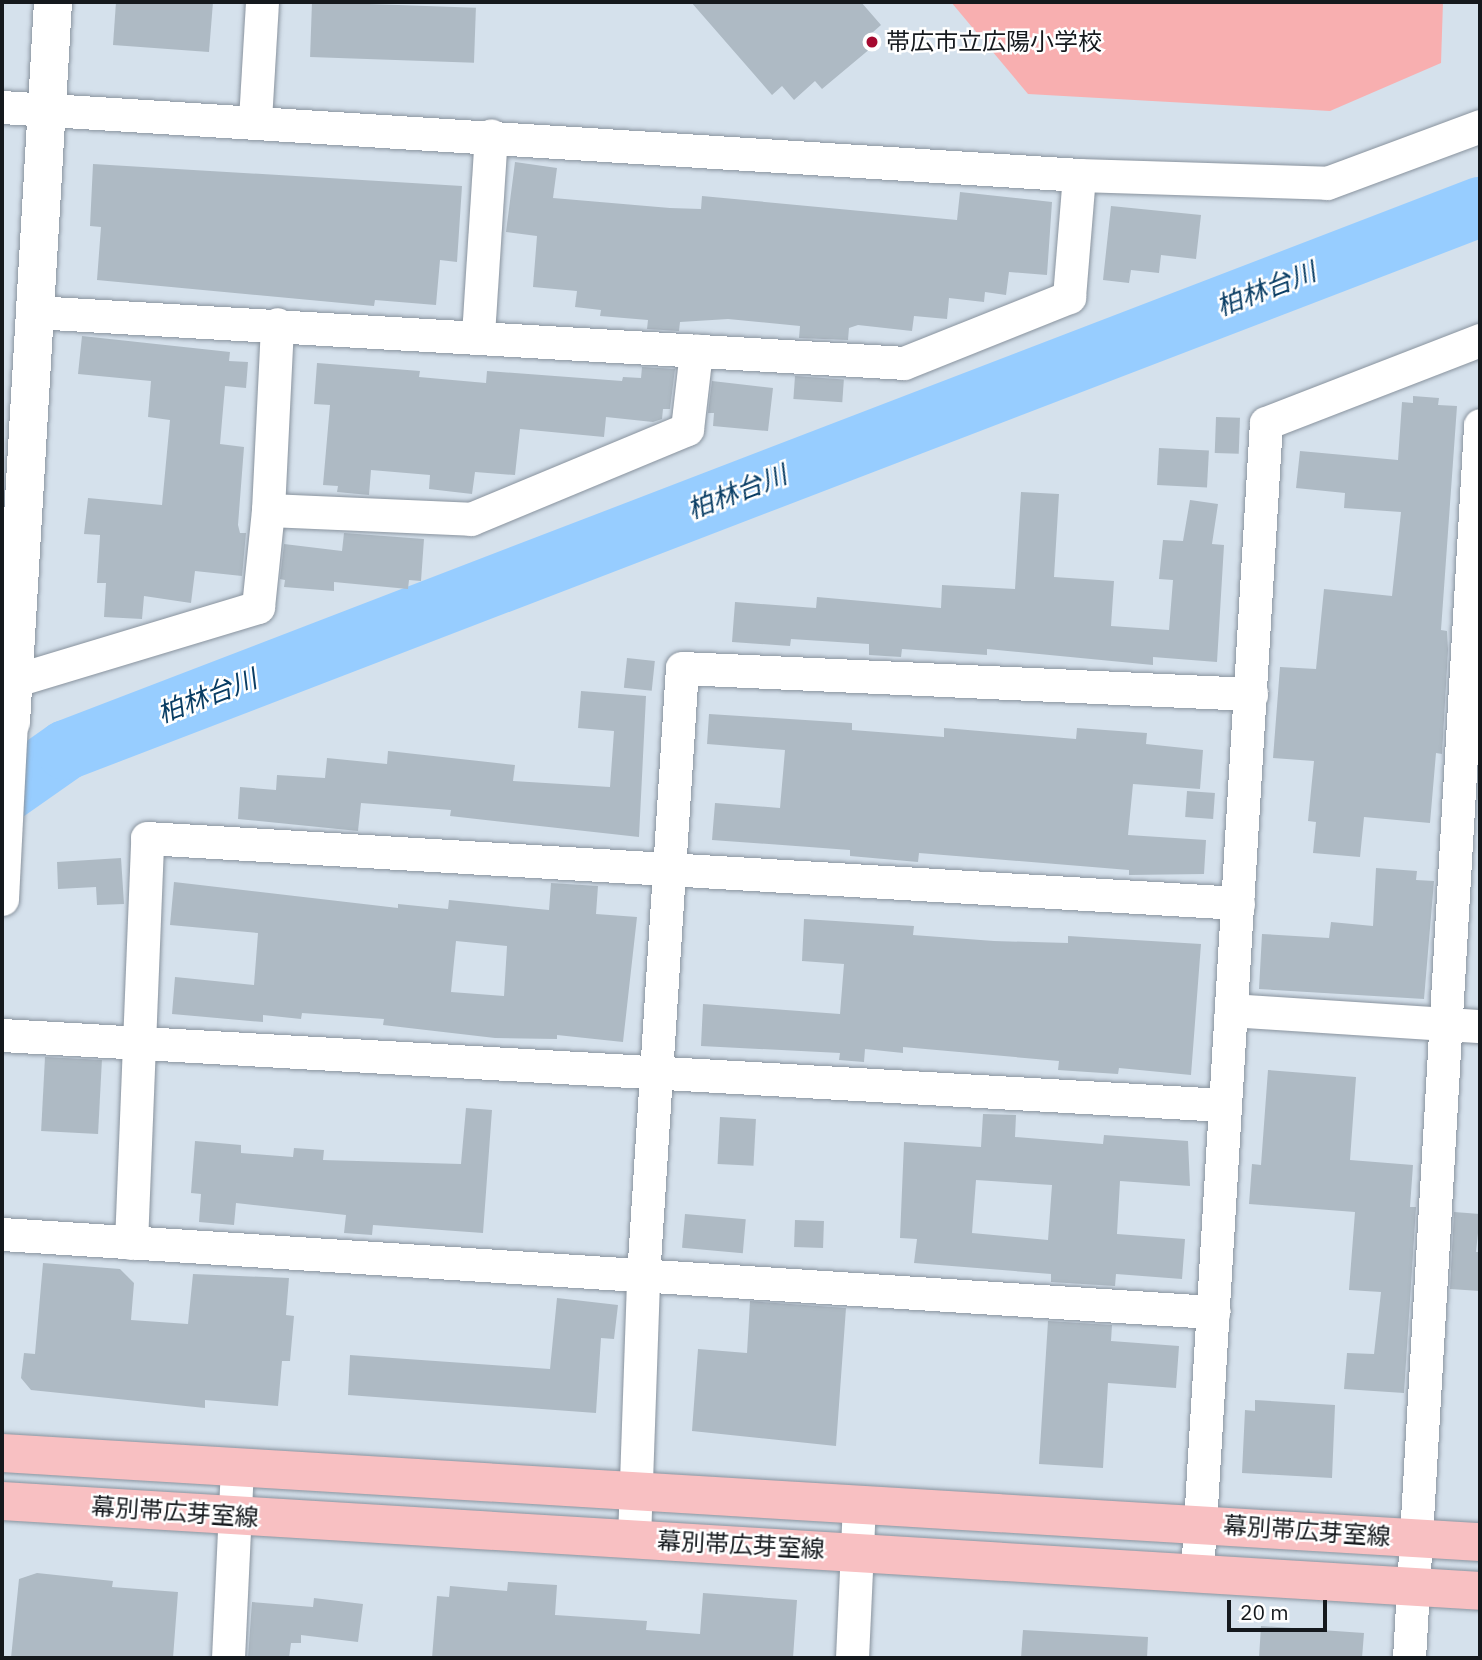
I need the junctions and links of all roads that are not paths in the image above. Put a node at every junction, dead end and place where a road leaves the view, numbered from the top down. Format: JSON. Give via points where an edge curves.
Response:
{"nodes":[{"id":1,"x":53,"y":2,"type":"edge"},
{"id":2,"x":262,"y":2,"type":"edge"},
{"id":3,"x":2,"y":107,"type":"edge"},
{"id":4,"x":45,"y":110,"type":"junction"},
{"id":5,"x":255,"y":120,"type":"junction"},
{"id":6,"x":1480,"y":126,"type":"edge"},
{"id":7,"x":491,"y":135,"type":"junction"},
{"id":8,"x":1079,"y":175,"type":"junction"},
{"id":9,"x":34,"y":312,"type":"junction"},
{"id":10,"x":277,"y":324,"type":"junction"},
{"id":11,"x":478,"y":335,"type":"junction"},
{"id":12,"x":1480,"y":340,"type":"edge"},
{"id":13,"x":696,"y":351,"type":"junction"},
{"id":14,"x":1480,"y":425,"type":"edge"},
{"id":15,"x":268,"y":510,"type":"junction"},
{"id":16,"x":12,"y":555,"type":"edge"},
{"id":17,"x":13,"y":681,"type":"junction"},
{"id":18,"x":1251,"y":694,"type":"junction"},
{"id":19,"x":11,"y":722,"type":"joint"},
{"id":20,"x":666,"y":872,"type":"junction"},
{"id":21,"x":2,"y":899,"type":"edge"},
{"id":22,"x":1238,"y":903,"type":"junction"},
{"id":23,"x":1231,"y":1010,"type":"junction"},
{"id":24,"x":1443,"y":1023,"type":"junction"},
{"id":25,"x":1480,"y":1026,"type":"edge"},
{"id":26,"x":2,"y":1035,"type":"edge"},
{"id":27,"x":141,"y":1042,"type":"junction"},
{"id":28,"x":654,"y":1072,"type":"junction"},
{"id":29,"x":1225,"y":1105,"type":"junction"},
{"id":30,"x":2,"y":1234,"type":"edge"},
{"id":31,"x":131,"y":1243,"type":"junction"},
{"id":32,"x":643,"y":1277,"type":"junction"},
{"id":33,"x":1213,"y":1312,"type":"junction"},
{"id":34,"x":2,"y":1453,"type":"edge"},
{"id":35,"x":237,"y":1466,"type":"junction"},
{"id":36,"x":636,"y":1488,"type":"junction"},
{"id":37,"x":2,"y":1501,"type":"edge"},
{"id":38,"x":859,"y":1503,"type":"junction"},
{"id":39,"x":234,"y":1517,"type":"junction"},
{"id":40,"x":1200,"y":1524,"type":"junction"},
{"id":41,"x":1417,"y":1538,"type":"junction"},
{"id":42,"x":634,"y":1539,"type":"junction"},
{"id":43,"x":1480,"y":1542,"type":"edge"},
{"id":44,"x":856,"y":1552,"type":"junction"},
{"id":45,"x":1197,"y":1573,"type":"junction"},
{"id":46,"x":1413,"y":1587,"type":"junction"},
{"id":47,"x":1480,"y":1591,"type":"edge"},
{"id":48,"x":228,"y":1658,"type":"edge"},
{"id":49,"x":852,"y":1658,"type":"edge"},
{"id":50,"x":1409,"y":1658,"type":"edge"}],
"edges":[{"from":1,"to":4,"type":"street"},
{"from":2,"to":5,"type":"street"},
{"from":3,"to":4,"type":"street"},
{"from":4,"to":5,"type":"street"},
{"from":4,"to":9,"type":"street"},
{"from":5,"to":7,"type":"street"},
{"from":6,"to":8,"type":"street","via":[[1327,183]]},
{"from":7,"to":8,"type":"street"},
{"from":7,"to":11,"type":"street"},
{"from":8,"to":13,"type":"street","via":[[1069,297],[904,363]]},
{"from":9,"to":10,"type":"street"},
{"from":9,"to":16,"type":"street"},
{"from":10,"to":11,"type":"street"},
{"from":10,"to":15,"type":"street"},
{"from":11,"to":13,"type":"street"},
{"from":12,"to":18,"type":"street","via":[[1266,423]]},
{"from":13,"to":15,"type":"street","via":[[687,429],[471,519]]},
{"from":14,"to":24,"type":"street"},
{"from":15,"to":17,"type":"street","via":[[257,607]]},
{"from":16,"to":17,"type":"street"},
{"from":17,"to":19,"type":"street"},
{"from":18,"to":20,"type":"street","via":[[682,667]]},
{"from":18,"to":22,"type":"street"},
{"from":19,"to":21,"type":"street"},
{"from":20,"to":22,"type":"street"},
{"from":20,"to":27,"type":"street","via":[[147,838]]},
{"from":20,"to":28,"type":"street"},
{"from":22,"to":23,"type":"street"},
{"from":23,"to":24,"type":"street"},
{"from":23,"to":29,"type":"street"},
{"from":24,"to":25,"type":"street"},
{"from":24,"to":41,"type":"street"},
{"from":26,"to":27,"type":"street"},
{"from":27,"to":28,"type":"street"},
{"from":27,"to":31,"type":"street"},
{"from":28,"to":29,"type":"street"},
{"from":28,"to":32,"type":"street"},
{"from":29,"to":33,"type":"street"},
{"from":30,"to":31,"type":"street"},
{"from":31,"to":32,"type":"street"},
{"from":32,"to":33,"type":"street"},
{"from":32,"to":36,"type":"street"},
{"from":33,"to":40,"type":"street"},
{"from":34,"to":35,"type":"main road","name":"幕別帯広芽室線"},
{"from":35,"to":36,"type":"main road","name":"幕別帯広芽室線"},
{"from":35,"to":39,"type":"street"},
{"from":36,"to":38,"type":"main road","name":"幕別帯広芽室線"},
{"from":36,"to":42,"type":"street"},
{"from":37,"to":39,"type":"main road","name":"幕別帯広芽室線"},
{"from":38,"to":40,"type":"main road","name":"幕別帯広芽室線"},
{"from":38,"to":44,"type":"street"},
{"from":39,"to":42,"type":"main road","name":"幕別帯広芽室線"},
{"from":39,"to":48,"type":"street"},
{"from":40,"to":41,"type":"main road","name":"幕別帯広芽室線"},
{"from":40,"to":45,"type":"street"},
{"from":41,"to":43,"type":"main road","name":"幕別帯広芽室線"},
{"from":41,"to":46,"type":"street"},
{"from":42,"to":44,"type":"main road","name":"幕別帯広芽室線"},
{"from":44,"to":45,"type":"main road","name":"幕別帯広芽室線"},
{"from":44,"to":49,"type":"street"},
{"from":45,"to":46,"type":"main road","name":"幕別帯広芽室線"},
{"from":46,"to":47,"type":"main road","name":"幕別帯広芽室線"},
{"from":46,"to":50,"type":"street"}]}
